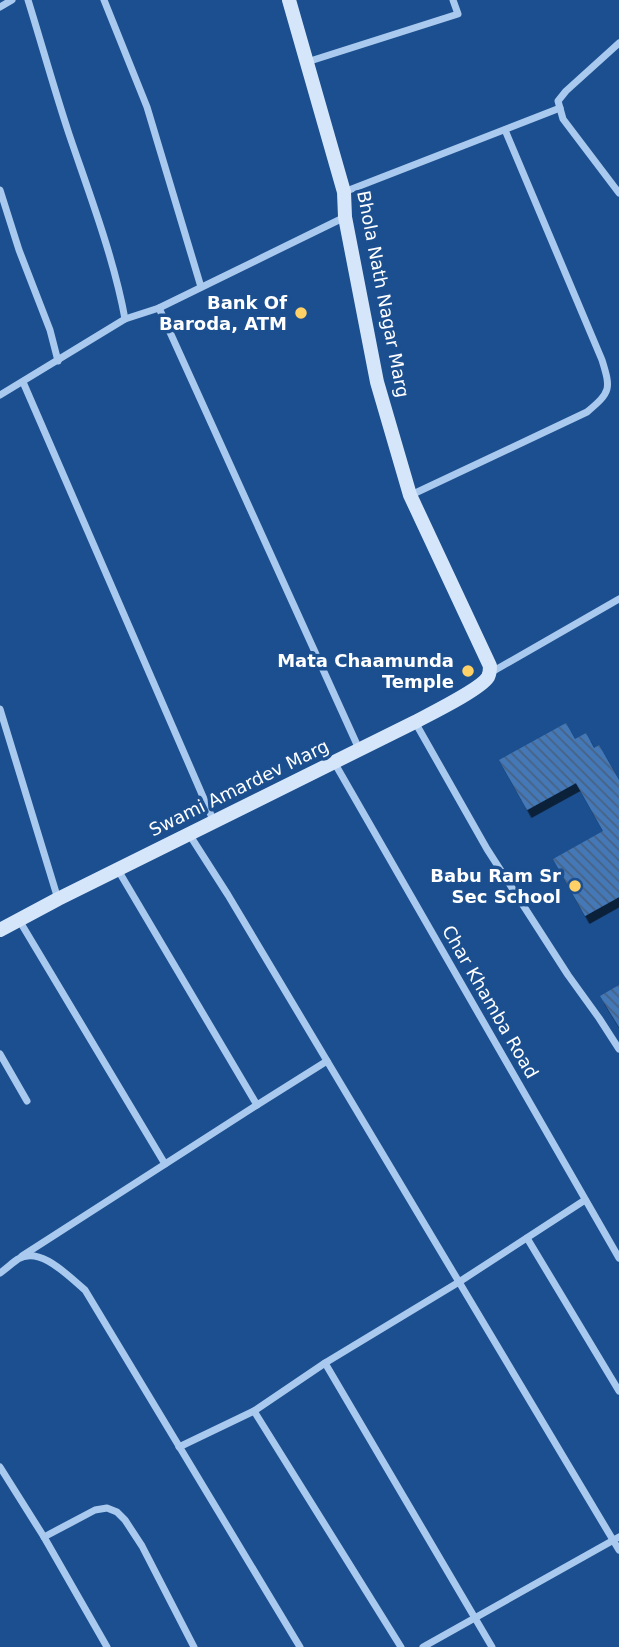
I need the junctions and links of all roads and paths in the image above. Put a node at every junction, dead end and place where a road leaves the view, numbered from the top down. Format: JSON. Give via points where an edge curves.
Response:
{"nodes":[{"id":1,"x":12,"y":0,"type":"edge"},
{"id":2,"x":28,"y":0,"type":"edge"},
{"id":3,"x":104,"y":0,"type":"edge"},
{"id":4,"x":289,"y":0,"type":"edge"},
{"id":5,"x":453,"y":0,"type":"edge"},
{"id":6,"x":0,"y":7,"type":"edge"},
{"id":7,"x":619,"y":43,"type":"edge"},
{"id":8,"x":307,"y":62,"type":"junction"},
{"id":9,"x":560,"y":108,"type":"junction"},
{"id":10,"x":505,"y":130,"type":"junction"},
{"id":11,"x":0,"y":191,"type":"edge"},
{"id":12,"x":344,"y":192,"type":"junction"},
{"id":13,"x":619,"y":193,"type":"edge"},
{"id":14,"x":345,"y":217,"type":"junction"},
{"id":15,"x":201,"y":288,"type":"junction"},
{"id":16,"x":159,"y":308,"type":"junction"},
{"id":17,"x":125,"y":319,"type":"junction"},
{"id":18,"x":58,"y":361,"type":"junction"},
{"id":19,"x":23,"y":382,"type":"junction"},
{"id":20,"x":0,"y":395,"type":"edge"},
{"id":21,"x":410,"y":495,"type":"junction"},
{"id":22,"x":619,"y":599,"type":"edge"},
{"id":23,"x":490,"y":669,"type":"junction"},
{"id":24,"x":0,"y":709,"type":"edge"},
{"id":25,"x":415,"y":722,"type":"junction"},
{"id":26,"x":360,"y":750,"type":"junction"},
{"id":27,"x":334,"y":762,"type":"junction"},
{"id":28,"x":214,"y":822,"type":"junction"},
{"id":29,"x":189,"y":834,"type":"junction"},
{"id":30,"x":117,"y":869,"type":"junction"},
{"id":31,"x":58,"y":899,"type":"junction"},
{"id":32,"x":19,"y":920,"type":"junction"},
{"id":33,"x":0,"y":930,"type":"edge"},
{"id":34,"x":619,"y":1049,"type":"edge"},
{"id":35,"x":0,"y":1054,"type":"edge"},
{"id":36,"x":327,"y":1061,"type":"junction"},
{"id":37,"x":27,"y":1101,"type":"dead end"},
{"id":38,"x":257,"y":1105,"type":"junction"},
{"id":39,"x":165,"y":1164,"type":"junction"},
{"id":40,"x":585,"y":1200,"type":"junction"},
{"id":41,"x":527,"y":1238,"type":"junction"},
{"id":42,"x":20,"y":1257,"type":"junction"},
{"id":43,"x":619,"y":1258,"type":"edge"},
{"id":44,"x":0,"y":1273,"type":"edge"},
{"id":45,"x":459,"y":1282,"type":"junction"},
{"id":46,"x":325,"y":1363,"type":"junction"},
{"id":47,"x":619,"y":1391,"type":"edge"},
{"id":48,"x":254,"y":1411,"type":"junction"},
{"id":49,"x":179,"y":1447,"type":"junction"},
{"id":50,"x":0,"y":1467,"type":"edge"},
{"id":51,"x":44,"y":1537,"type":"junction"},
{"id":52,"x":616,"y":1539,"type":"edge"},
{"id":53,"x":619,"y":1550,"type":"edge"},
{"id":54,"x":475,"y":1618,"type":"junction"},
{"id":55,"x":107,"y":1647,"type":"edge"},
{"id":56,"x":194,"y":1647,"type":"edge"},
{"id":57,"x":300,"y":1647,"type":"edge"},
{"id":58,"x":401,"y":1647,"type":"edge"},
{"id":59,"x":422,"y":1647,"type":"edge"},
{"id":60,"x":492,"y":1647,"type":"edge"}],
"edges":[{"from":1,"to":6,"type":"street"},
{"from":2,"to":17,"type":"street"},
{"from":3,"to":15,"type":"street","via":[[147,107]]},
{"from":4,"to":8,"type":"street","name":"Bhola Nath Nagar Marg"},
{"from":5,"to":8,"type":"street","via":[[458,14]]},
{"from":7,"to":9,"type":"street","via":[[566,91],[558,101]]},
{"from":8,"to":12,"type":"street","name":"Bhola Nath Nagar Marg"},
{"from":9,"to":10,"type":"street"},
{"from":9,"to":13,"type":"street","via":[[563,119]]},
{"from":10,"to":12,"type":"street"},
{"from":10,"to":21,"type":"street","via":[[602,360],[608,381],[605,397],[587,412]]},
{"from":11,"to":18,"type":"street"},
{"from":12,"to":14,"type":"street","name":"Bhola Nath Nagar Marg"},
{"from":14,"to":15,"type":"street"},
{"from":14,"to":21,"type":"street","name":"Bhola Nath Nagar Marg","via":[[377,382]]},
{"from":15,"to":16,"type":"street"},
{"from":16,"to":17,"type":"street"},
{"from":16,"to":26,"type":"street"},
{"from":17,"to":18,"type":"street"},
{"from":18,"to":19,"type":"street"},
{"from":19,"to":20,"type":"street"},
{"from":19,"to":28,"type":"street"},
{"from":21,"to":23,"type":"street","name":"Bhola Nath Nagar Marg"},
{"from":22,"to":23,"type":"street","name":"Swami Amardev Marg"},
{"from":23,"to":25,"type":"street","name":"Swami Amardev Marg","via":[[484,682]]},
{"from":24,"to":31,"type":"street"},
{"from":25,"to":26,"type":"street","name":"Swami Amardev Marg"},
{"from":25,"to":34,"type":"street","via":[[487,849]]},
{"from":26,"to":27,"type":"street","name":"Swami Amardev Marg"},
{"from":27,"to":28,"type":"street","name":"Swami Amardev Marg"},
{"from":27,"to":40,"type":"street","name":"Char Khamba Road"},
{"from":28,"to":29,"type":"street","name":"Swami Amardev Marg"},
{"from":29,"to":30,"type":"street","name":"Swami Amardev Marg"},
{"from":29,"to":36,"type":"street"},
{"from":30,"to":31,"type":"street","name":"Swami Amardev Marg"},
{"from":30,"to":38,"type":"street"},
{"from":31,"to":32,"type":"street","name":"Swami Amardev Marg"},
{"from":32,"to":33,"type":"street","name":"Swami Amardev Marg"},
{"from":32,"to":39,"type":"street"},
{"from":35,"to":37,"type":"street"},
{"from":36,"to":38,"type":"street"},
{"from":36,"to":45,"type":"street"},
{"from":38,"to":39,"type":"street"},
{"from":39,"to":42,"type":"street"},
{"from":40,"to":41,"type":"street"},
{"from":40,"to":43,"type":"street","name":"Char Khamba Road"},
{"from":41,"to":45,"type":"street"},
{"from":41,"to":47,"type":"street"},
{"from":42,"to":44,"type":"street"},
{"from":42,"to":49,"type":"street","via":[[41,1256],[85,1290]]},
{"from":45,"to":46,"type":"street"},
{"from":45,"to":52,"type":"street"},
{"from":46,"to":48,"type":"street"},
{"from":46,"to":54,"type":"street"},
{"from":48,"to":49,"type":"street"},
{"from":48,"to":58,"type":"street"},
{"from":49,"to":57,"type":"street"},
{"from":50,"to":51,"type":"street"},
{"from":51,"to":55,"type":"street"},
{"from":51,"to":56,"type":"street","via":[[95,1510],[117,1512],[142,1546]]},
{"from":52,"to":53,"type":"street"},
{"from":52,"to":54,"type":"street"},
{"from":54,"to":59,"type":"street"},
{"from":54,"to":60,"type":"street"}]}
